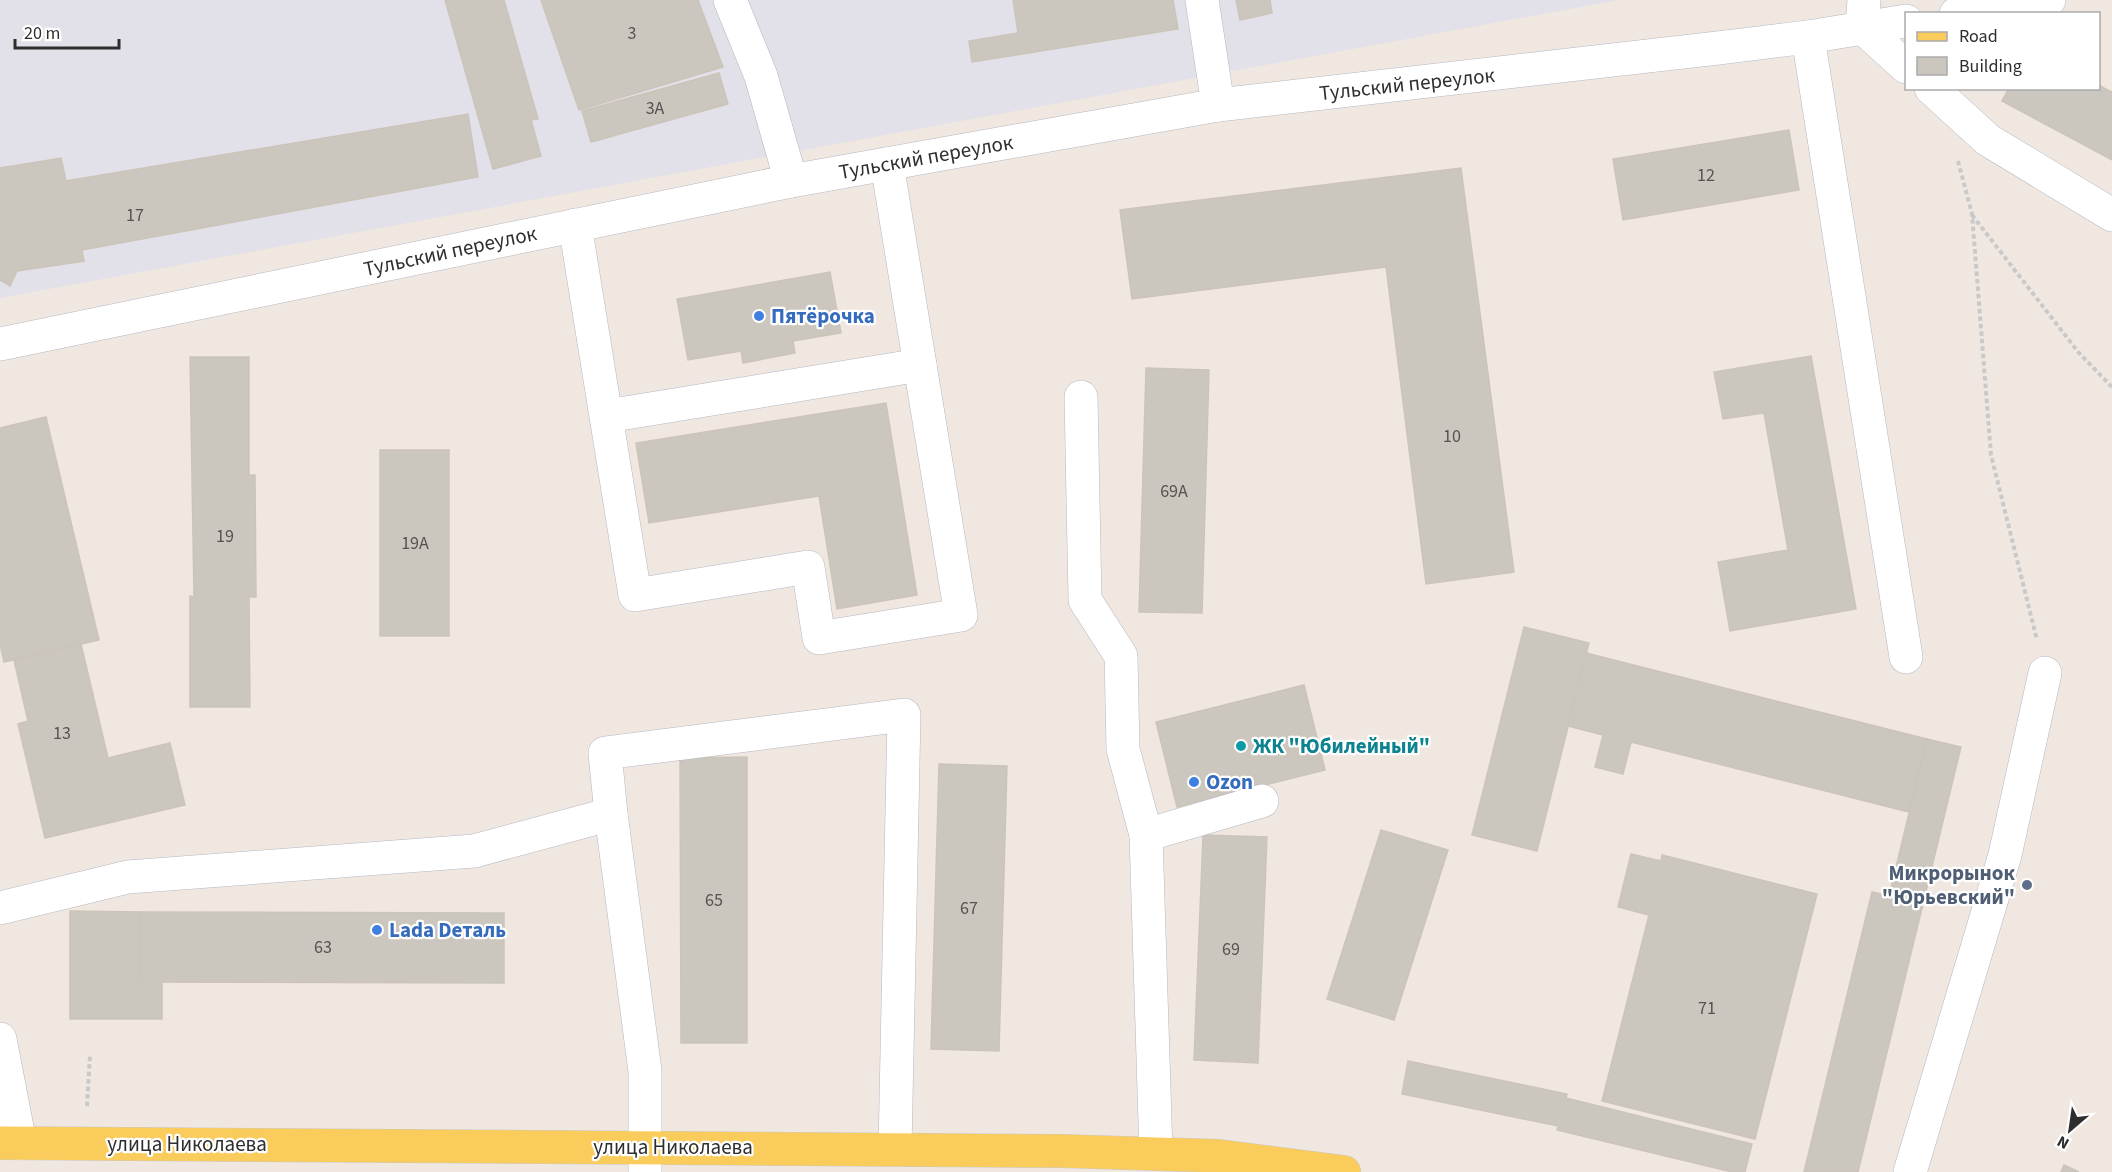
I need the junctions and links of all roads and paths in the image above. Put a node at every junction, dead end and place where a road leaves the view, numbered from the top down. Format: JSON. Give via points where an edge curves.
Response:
{"nodes":[{"id":1,"x":730,"y":0,"type":"edge"},
{"id":2,"x":1202,"y":0,"type":"edge"},
{"id":3,"x":2049,"y":0,"type":"edge"},
{"id":4,"x":1969,"y":12,"type":"edge"},
{"id":5,"x":1863,"y":14,"type":"edge"},
{"id":6,"x":1905,"y":21,"type":"edge"},
{"id":7,"x":1808,"y":37,"type":"junction"},
{"id":8,"x":1905,"y":66,"type":"edge"},
{"id":9,"x":1933,"y":90,"type":"edge"},
{"id":10,"x":1218,"y":105,"type":"junction"},
{"id":11,"x":1956,"y":156,"type":"dead end"},
{"id":12,"x":887,"y":164,"type":"junction"},
{"id":13,"x":790,"y":181,"type":"junction"},
{"id":14,"x":1972,"y":214,"type":"junction"},
{"id":15,"x":2112,"y":215,"type":"edge"},
{"id":16,"x":575,"y":225,"type":"junction"},
{"id":17,"x":0,"y":344,"type":"edge"},
{"id":18,"x":920,"y":366,"type":"junction"},
{"id":19,"x":2112,"y":387,"type":"edge"},
{"id":20,"x":1081,"y":397,"type":"dead end"},
{"id":21,"x":607,"y":416,"type":"junction"},
{"id":22,"x":1906,"y":657,"type":"dead end"},
{"id":23,"x":2045,"y":673,"type":"joint"},
{"id":24,"x":1262,"y":801,"type":"dead end"},
{"id":25,"x":610,"y":814,"type":"junction"},
{"id":26,"x":1146,"y":835,"type":"junction"},
{"id":27,"x":0,"y":908,"type":"edge"},
{"id":28,"x":0,"y":1040,"type":"edge"},
{"id":29,"x":90,"y":1055,"type":"dead end"},
{"id":30,"x":87,"y":1106,"type":"dead end"},
{"id":31,"x":10,"y":1143,"type":"edge"},
{"id":32,"x":895,"y":1149,"type":"junction"},
{"id":33,"x":1156,"y":1153,"type":"junction"},
{"id":34,"x":644,"y":1160,"type":"edge"},
{"id":35,"x":1219,"y":1164,"type":"edge"},
{"id":36,"x":1344,"y":1172,"type":"edge"},
{"id":37,"x":1911,"y":1172,"type":"edge"}],
"edges":[{"from":1,"to":13,"type":"street","via":[[761,76]]},
{"from":2,"to":10,"type":"street"},
{"from":3,"to":4,"type":"street"},
{"from":5,"to":6,"type":"street","name":"Тульский переулок"},
{"from":5,"to":7,"type":"street","name":"Тульский переулок"},
{"from":5,"to":8,"type":"street"},
{"from":7,"to":10,"type":"street","name":"Тульский переулок"},
{"from":7,"to":22,"type":"street"},
{"from":9,"to":15,"type":"street","via":[[1988,140]]},
{"from":10,"to":12,"type":"street","name":"Тульский переулок"},
{"from":11,"to":14,"type":"path"},
{"from":12,"to":13,"type":"street","name":"Тульский переулок"},
{"from":12,"to":18,"type":"street"},
{"from":13,"to":16,"type":"street","name":"Тульский переулок"},
{"from":14,"to":19,"type":"path","via":[[2079,353]]},
{"from":14,"to":23,"type":"path","via":[[1991,455]]},
{"from":16,"to":17,"type":"street","name":"Тульский переулок"},
{"from":16,"to":21,"type":"street"},
{"from":18,"to":21,"type":"street"},
{"from":18,"to":21,"type":"street","via":[[961,615],[819,638],[808,567],[635,595]]},
{"from":20,"to":26,"type":"street","via":[[1085,600],[1121,656],[1123,749]]},
{"from":23,"to":37,"type":"street","via":[[2005,855]]},
{"from":24,"to":26,"type":"street"},
{"from":25,"to":27,"type":"street","via":[[474,851],[128,877]]},
{"from":25,"to":32,"type":"street","via":[[605,753],[904,715]]},
{"from":25,"to":34,"type":"street","via":[[645,1071]]},
{"from":26,"to":33,"type":"street"},
{"from":28,"to":31,"type":"street"},
{"from":29,"to":30,"type":"path"},
{"from":31,"to":34,"type":"main road","name":"улица Николаева"},
{"from":32,"to":33,"type":"main road","name":"улица Николаева"},
{"from":32,"to":34,"type":"main road","name":"улица Николаева"},
{"from":33,"to":35,"type":"main road","name":"улица Николаева"},
{"from":35,"to":36,"type":"main road","name":"улица Николаева"}]}
